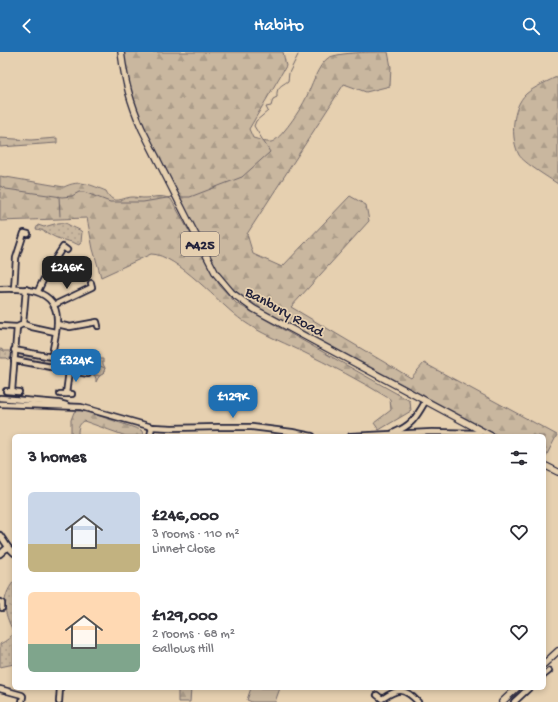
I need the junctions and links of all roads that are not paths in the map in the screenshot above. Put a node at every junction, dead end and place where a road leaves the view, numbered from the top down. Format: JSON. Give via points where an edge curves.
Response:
{"nodes":[{"id":1,"x":121,"y":52,"type":"edge"},
{"id":2,"x":24,"y":233,"type":"dead end"},
{"id":3,"x":63,"y":247,"type":"dead end"},
{"id":4,"x":92,"y":287,"type":"dead end"},
{"id":5,"x":0,"y":289,"type":"edge"},
{"id":6,"x":14,"y":289,"type":"junction"},
{"id":7,"x":26,"y":289,"type":"junction"},
{"id":8,"x":38,"y":291,"type":"junction"},
{"id":9,"x":54,"y":306,"type":"junction"},
{"id":10,"x":97,"y":322,"type":"dead end"},
{"id":11,"x":23,"y":324,"type":"junction"},
{"id":12,"x":57,"y":324,"type":"junction"},
{"id":13,"x":0,"y":326,"type":"edge"},
{"id":14,"x":17,"y":327,"type":"junction"},
{"id":15,"x":55,"y":332,"type":"junction"},
{"id":16,"x":14,"y":350,"type":"junction"},
{"id":17,"x":52,"y":356,"type":"junction"},
{"id":18,"x":14,"y":360,"type":"junction"},
{"id":19,"x":70,"y":370,"type":"junction"},
{"id":20,"x":88,"y":374,"type":"dead end"},
{"id":21,"x":6,"y":391,"type":"dead end"},
{"id":22,"x":12,"y":391,"type":"junction"},
{"id":23,"x":19,"y":392,"type":"dead end"},
{"id":24,"x":72,"y":394,"type":"dead end"},
{"id":25,"x":0,"y":398,"type":"edge"},
{"id":26,"x":425,"y":402,"type":"junction"},
{"id":27,"x":0,"y":404,"type":"edge"},
{"id":28,"x":69,"y":406,"type":"junction"},
{"id":29,"x":458,"y":419,"type":"junction"},
{"id":30,"x":410,"y":424,"type":"junction"},
{"id":31,"x":152,"y":427,"type":"junction"},
{"id":32,"x":419,"y":432,"type":"junction"},
{"id":33,"x":480,"y":433,"type":"joint"},
{"id":34,"x":150,"y":434,"type":"edge"},
{"id":35,"x":303,"y":434,"type":"edge"},
{"id":36,"x":392,"y":434,"type":"joint"},
{"id":37,"x":488,"y":434,"type":"edge"},
{"id":38,"x":546,"y":465,"type":"edge"},
{"id":39,"x":558,"y":472,"type":"edge"},
{"id":40,"x":0,"y":535,"type":"edge"},
{"id":41,"x":8,"y":547,"type":"junction"},
{"id":42,"x":12,"y":551,"type":"edge"},
{"id":43,"x":0,"y":554,"type":"edge"},
{"id":44,"x":558,"y":651,"type":"edge"},
{"id":45,"x":546,"y":662,"type":"edge"},
{"id":46,"x":550,"y":669,"type":"dead end"},
{"id":47,"x":546,"y":673,"type":"edge"},
{"id":48,"x":0,"y":689,"type":"edge"},
{"id":49,"x":60,"y":690,"type":"edge"},
{"id":50,"x":515,"y":690,"type":"edge"},
{"id":51,"x":527,"y":690,"type":"edge"},
{"id":52,"x":377,"y":695,"type":"dead end"},
{"id":53,"x":22,"y":702,"type":"edge"},
{"id":54,"x":59,"y":702,"type":"edge"},
{"id":55,"x":418,"y":702,"type":"edge"},
{"id":56,"x":502,"y":702,"type":"edge"},
{"id":57,"x":514,"y":702,"type":"edge"}],
"edges":[{"from":1,"to":26,"type":"main road","name":"Banbury Road","number":"A425","via":[[132,108],[212,267],[224,285],[249,306]]},
{"from":2,"to":6,"type":"street","via":[[16,258]]},
{"from":3,"to":8,"type":"street","via":[[47,271]]},
{"from":4,"to":9,"type":"street"},
{"from":5,"to":6,"type":"street"},
{"from":6,"to":7,"type":"street"},
{"from":7,"to":8,"type":"street"},
{"from":7,"to":11,"type":"street"},
{"from":8,"to":9,"type":"street"},
{"from":9,"to":12,"type":"street"},
{"from":10,"to":12,"type":"street","via":[[70,327]]},
{"from":11,"to":14,"type":"street"},
{"from":11,"to":15,"type":"street"},
{"from":12,"to":15,"type":"street"},
{"from":13,"to":14,"type":"street"},
{"from":14,"to":16,"type":"street"},
{"from":15,"to":17,"type":"street"},
{"from":16,"to":17,"type":"street"},
{"from":16,"to":18,"type":"street"},
{"from":17,"to":19,"type":"street","via":[[69,360]]},
{"from":18,"to":19,"type":"street"},
{"from":18,"to":22,"type":"street"},
{"from":19,"to":20,"type":"street"},
{"from":19,"to":24,"type":"street","via":[[63,394]]},
{"from":21,"to":22,"type":"street"},
{"from":22,"to":23,"type":"street"},
{"from":25,"to":28,"type":"street"},
{"from":26,"to":29,"type":"main road","name":"Banbury Road","number":"A425"},
{"from":26,"to":30,"type":"street"},
{"from":27,"to":28,"type":"street"},
{"from":28,"to":31,"type":"street","via":[[90,408]]},
{"from":29,"to":33,"type":"main road","name":"Banbury Road","number":"A425"},
{"from":29,"to":37,"type":"main road","name":"Banbury Road","number":"A425"},
{"from":30,"to":32,"type":"street"},
{"from":30,"to":36,"type":"street"},
{"from":31,"to":34,"type":"street"},
{"from":31,"to":35,"type":"street","via":[[252,427]]},
{"from":32,"to":33,"type":"street"},
{"from":32,"to":36,"type":"street"},
{"from":38,"to":39,"type":"main road"},
{"from":40,"to":41,"type":"street"},
{"from":41,"to":42,"type":"street"},
{"from":41,"to":43,"type":"street"},
{"from":44,"to":45,"type":"main road"},
{"from":46,"to":47,"type":"street"},
{"from":48,"to":53,"type":"street","via":[[24,696]]},
{"from":49,"to":54,"type":"street"},
{"from":50,"to":56,"type":"main road"},
{"from":51,"to":57,"type":"street"},
{"from":52,"to":55,"type":"street","via":[[382,698],[396,690],[402,690]]}]}
